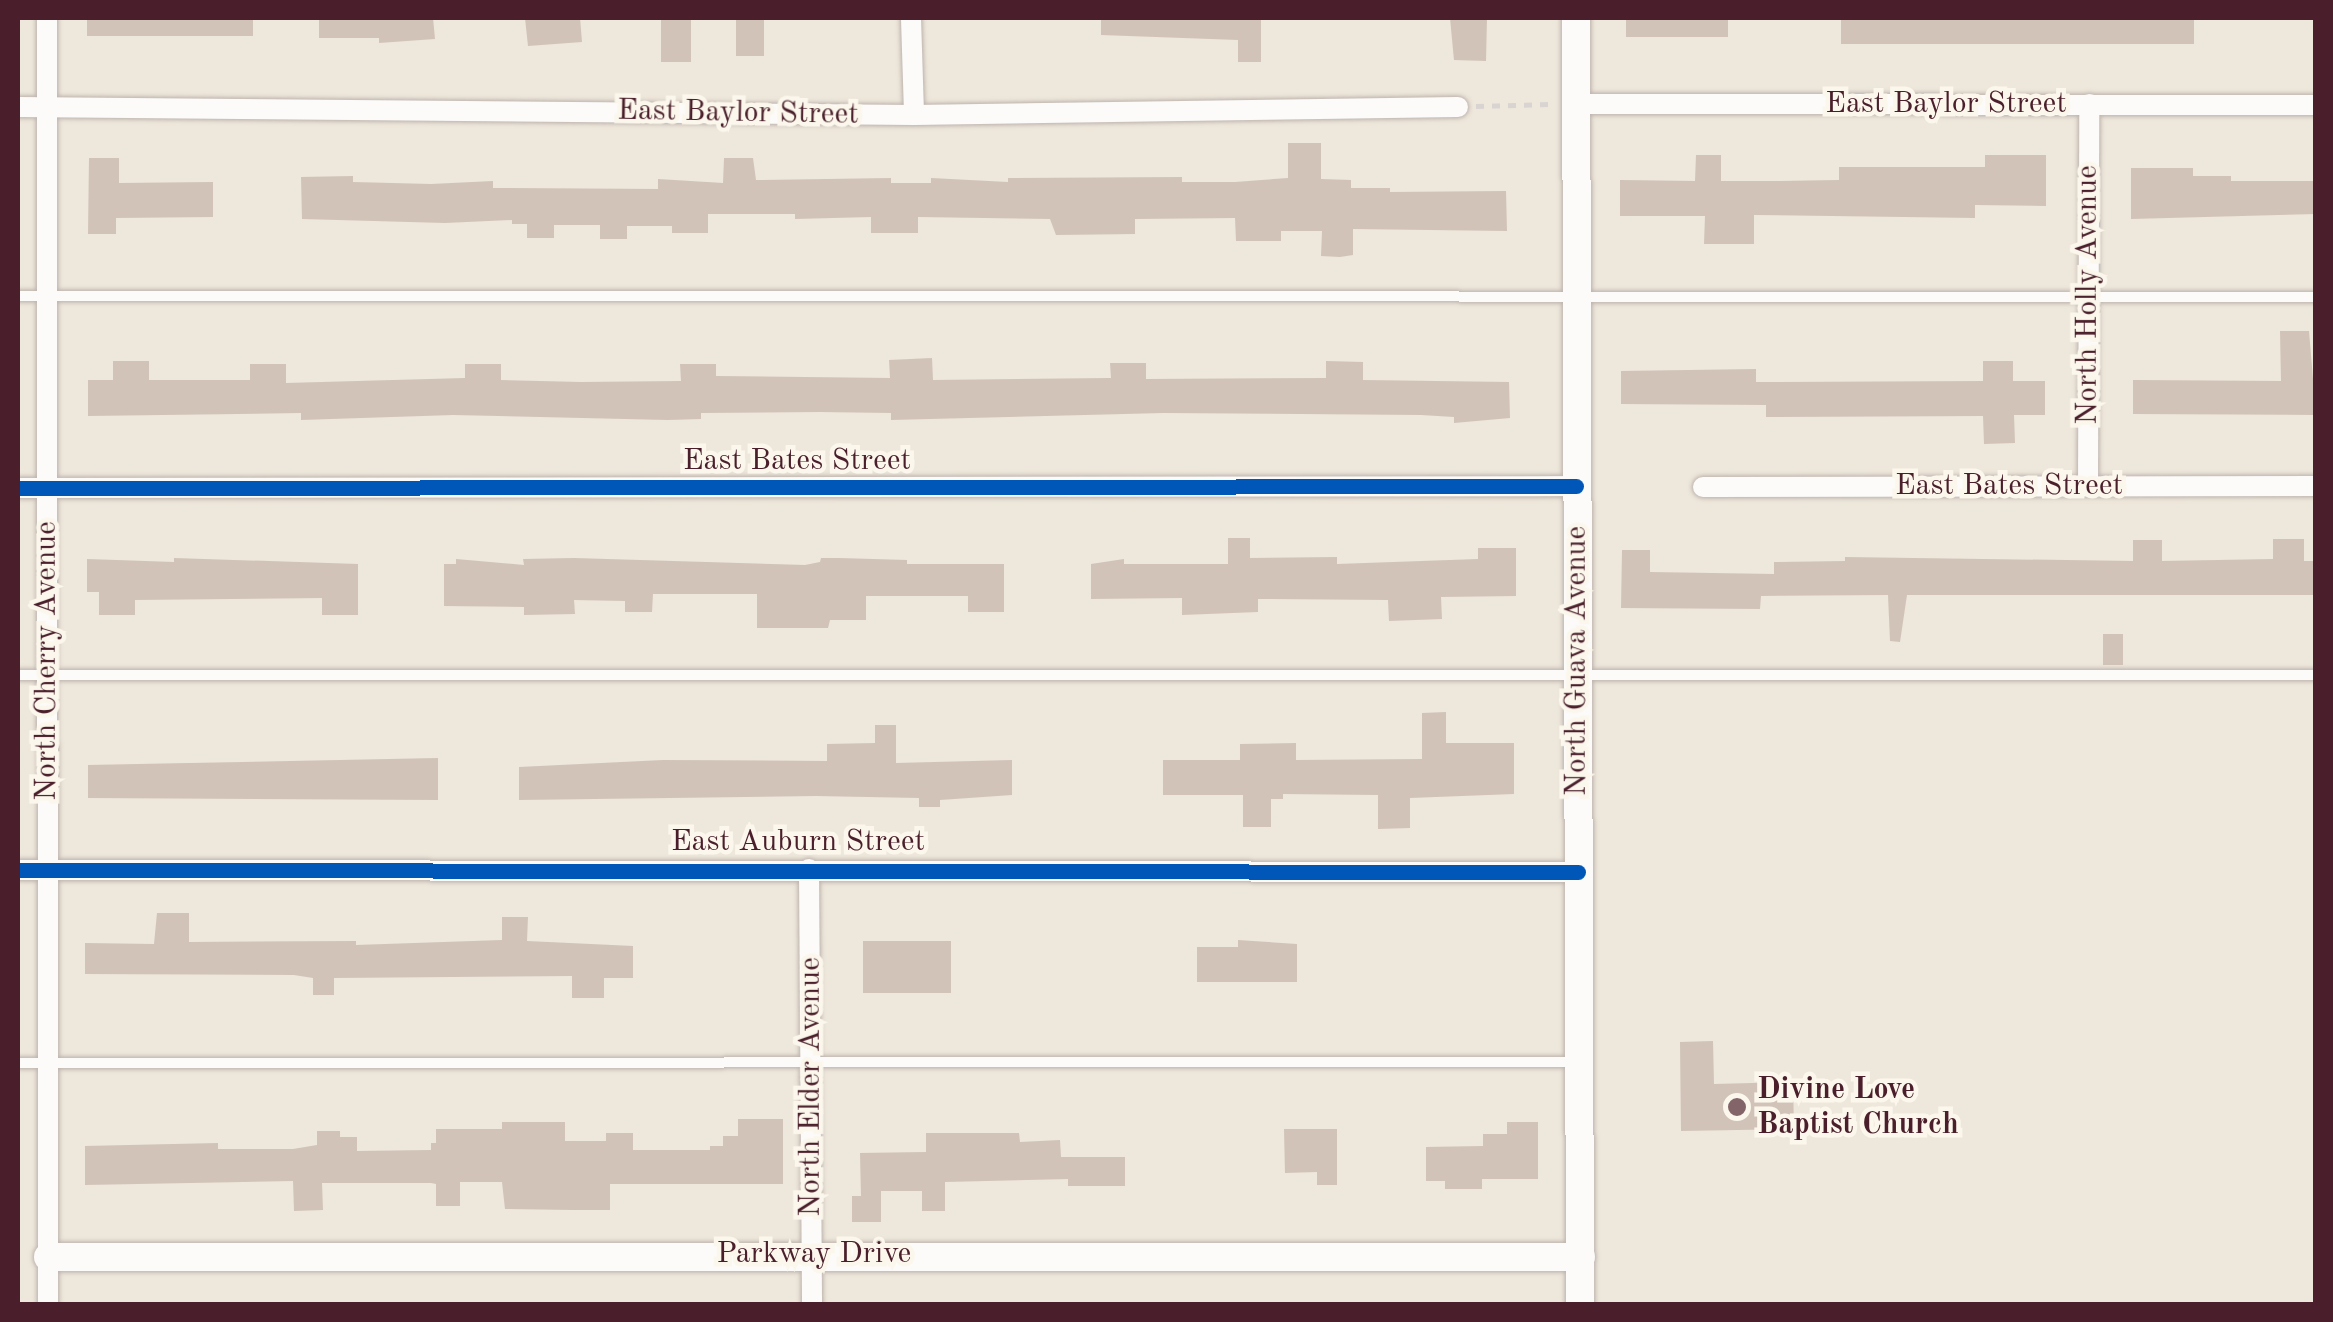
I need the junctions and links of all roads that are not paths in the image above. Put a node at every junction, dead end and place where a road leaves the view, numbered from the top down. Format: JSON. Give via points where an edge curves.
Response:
{"nodes":[{"id":1,"x":47,"y":18,"type":"edge"},
{"id":2,"x":911,"y":18,"type":"edge"},
{"id":3,"x":1576,"y":18,"type":"edge"},
{"id":4,"x":1576,"y":104,"type":"junction"},
{"id":5,"x":2089,"y":104,"type":"junction"},
{"id":6,"x":2316,"y":105,"type":"edge"},
{"id":7,"x":18,"y":106,"type":"edge"},
{"id":8,"x":47,"y":106,"type":"junction"},
{"id":9,"x":1458,"y":106,"type":"road end"},
{"id":10,"x":914,"y":115,"type":"junction"},
{"id":11,"x":1576,"y":294,"type":"junction"},
{"id":12,"x":18,"y":296,"type":"edge"},
{"id":13,"x":47,"y":296,"type":"junction"},
{"id":14,"x":2316,"y":297,"type":"edge"},
{"id":15,"x":2088,"y":298,"type":"junction"},
{"id":16,"x":2088,"y":485,"type":"junction"},
{"id":17,"x":1576,"y":486,"type":"junction"},
{"id":18,"x":1703,"y":486,"type":"dead end"},
{"id":19,"x":2316,"y":486,"type":"edge"},
{"id":20,"x":18,"y":488,"type":"edge"},
{"id":21,"x":47,"y":488,"type":"junction"},
{"id":22,"x":48,"y":674,"type":"junction"},
{"id":23,"x":18,"y":675,"type":"edge"},
{"id":24,"x":1577,"y":676,"type":"junction"},
{"id":25,"x":2316,"y":676,"type":"edge"},
{"id":26,"x":809,"y":869,"type":"junction"},
{"id":27,"x":18,"y":870,"type":"edge"},
{"id":28,"x":48,"y":870,"type":"junction"},
{"id":29,"x":1578,"y":872,"type":"junction"},
{"id":30,"x":1579,"y":1062,"type":"junction"},
{"id":31,"x":18,"y":1063,"type":"edge"},
{"id":32,"x":48,"y":1063,"type":"junction"},
{"id":33,"x":811,"y":1064,"type":"junction"},
{"id":34,"x":812,"y":1254,"type":"junction"},
{"id":35,"x":48,"y":1256,"type":"junction"},
{"id":36,"x":1581,"y":1256,"type":"junction"},
{"id":37,"x":48,"y":1304,"type":"edge"},
{"id":38,"x":812,"y":1304,"type":"edge"},
{"id":39,"x":1580,"y":1304,"type":"edge"}],
"edges":[{"from":1,"to":8,"type":"street","name":"North Cherry Avenue"},
{"from":2,"to":10,"type":"street"},
{"from":3,"to":4,"type":"street","name":"North Guava Avenue"},
{"from":4,"to":5,"type":"street","name":"East Baylor Street"},
{"from":4,"to":11,"type":"street","name":"North Guava Avenue"},
{"from":5,"to":6,"type":"street","name":"East Baylor Street"},
{"from":5,"to":15,"type":"street","name":"North Holly Avenue"},
{"from":7,"to":8,"type":"street","name":"East Baylor Street"},
{"from":8,"to":10,"type":"street","name":"East Baylor Street"},
{"from":8,"to":13,"type":"street","name":"North Cherry Avenue"},
{"from":9,"to":10,"type":"street","name":"East Baylor Street"},
{"from":11,"to":13,"type":"lane"},
{"from":11,"to":15,"type":"lane"},
{"from":11,"to":17,"type":"street","name":"North Guava Avenue"},
{"from":12,"to":13,"type":"lane"},
{"from":13,"to":21,"type":"street","name":"North Cherry Avenue"},
{"from":14,"to":15,"type":"lane"},
{"from":15,"to":16,"type":"street","name":"North Holly Avenue"},
{"from":16,"to":18,"type":"street","name":"East Bates Street"},
{"from":16,"to":19,"type":"street","name":"East Bates Street"},
{"from":17,"to":21,"type":"street","name":"East Bates Street"},
{"from":17,"to":24,"type":"street","name":"North Guava Avenue"},
{"from":20,"to":21,"type":"street","name":"East Bates Street"},
{"from":21,"to":22,"type":"street","name":"North Cherry Avenue"},
{"from":22,"to":23,"type":"lane"},
{"from":22,"to":24,"type":"lane"},
{"from":22,"to":28,"type":"street","name":"North Cherry Avenue"},
{"from":24,"to":25,"type":"lane"},
{"from":24,"to":29,"type":"street","name":"North Guava Avenue"},
{"from":26,"to":28,"type":"street","name":"East Auburn Street"},
{"from":26,"to":29,"type":"street","name":"East Auburn Street"},
{"from":26,"to":33,"type":"street","name":"North Elder Avenue"},
{"from":27,"to":28,"type":"street","name":"East Auburn Street"},
{"from":28,"to":32,"type":"street","name":"North Cherry Avenue"},
{"from":29,"to":30,"type":"street","name":"North Guava Avenue"},
{"from":30,"to":33,"type":"lane"},
{"from":30,"to":36,"type":"street","name":"North Guava Avenue"},
{"from":31,"to":32,"type":"lane"},
{"from":32,"to":33,"type":"lane"},
{"from":32,"to":35,"type":"street","name":"North Cherry Avenue"},
{"from":33,"to":34,"type":"street","name":"North Elder Avenue"},
{"from":34,"to":35,"type":"street","name":"Parkway Drive"},
{"from":34,"to":36,"type":"street","name":"Parkway Drive"},
{"from":34,"to":38,"type":"street","name":"North Elder Avenue"},
{"from":35,"to":37,"type":"street","name":"North Cherry Avenue"},
{"from":36,"to":39,"type":"street","name":"North Guava Avenue"}]}
